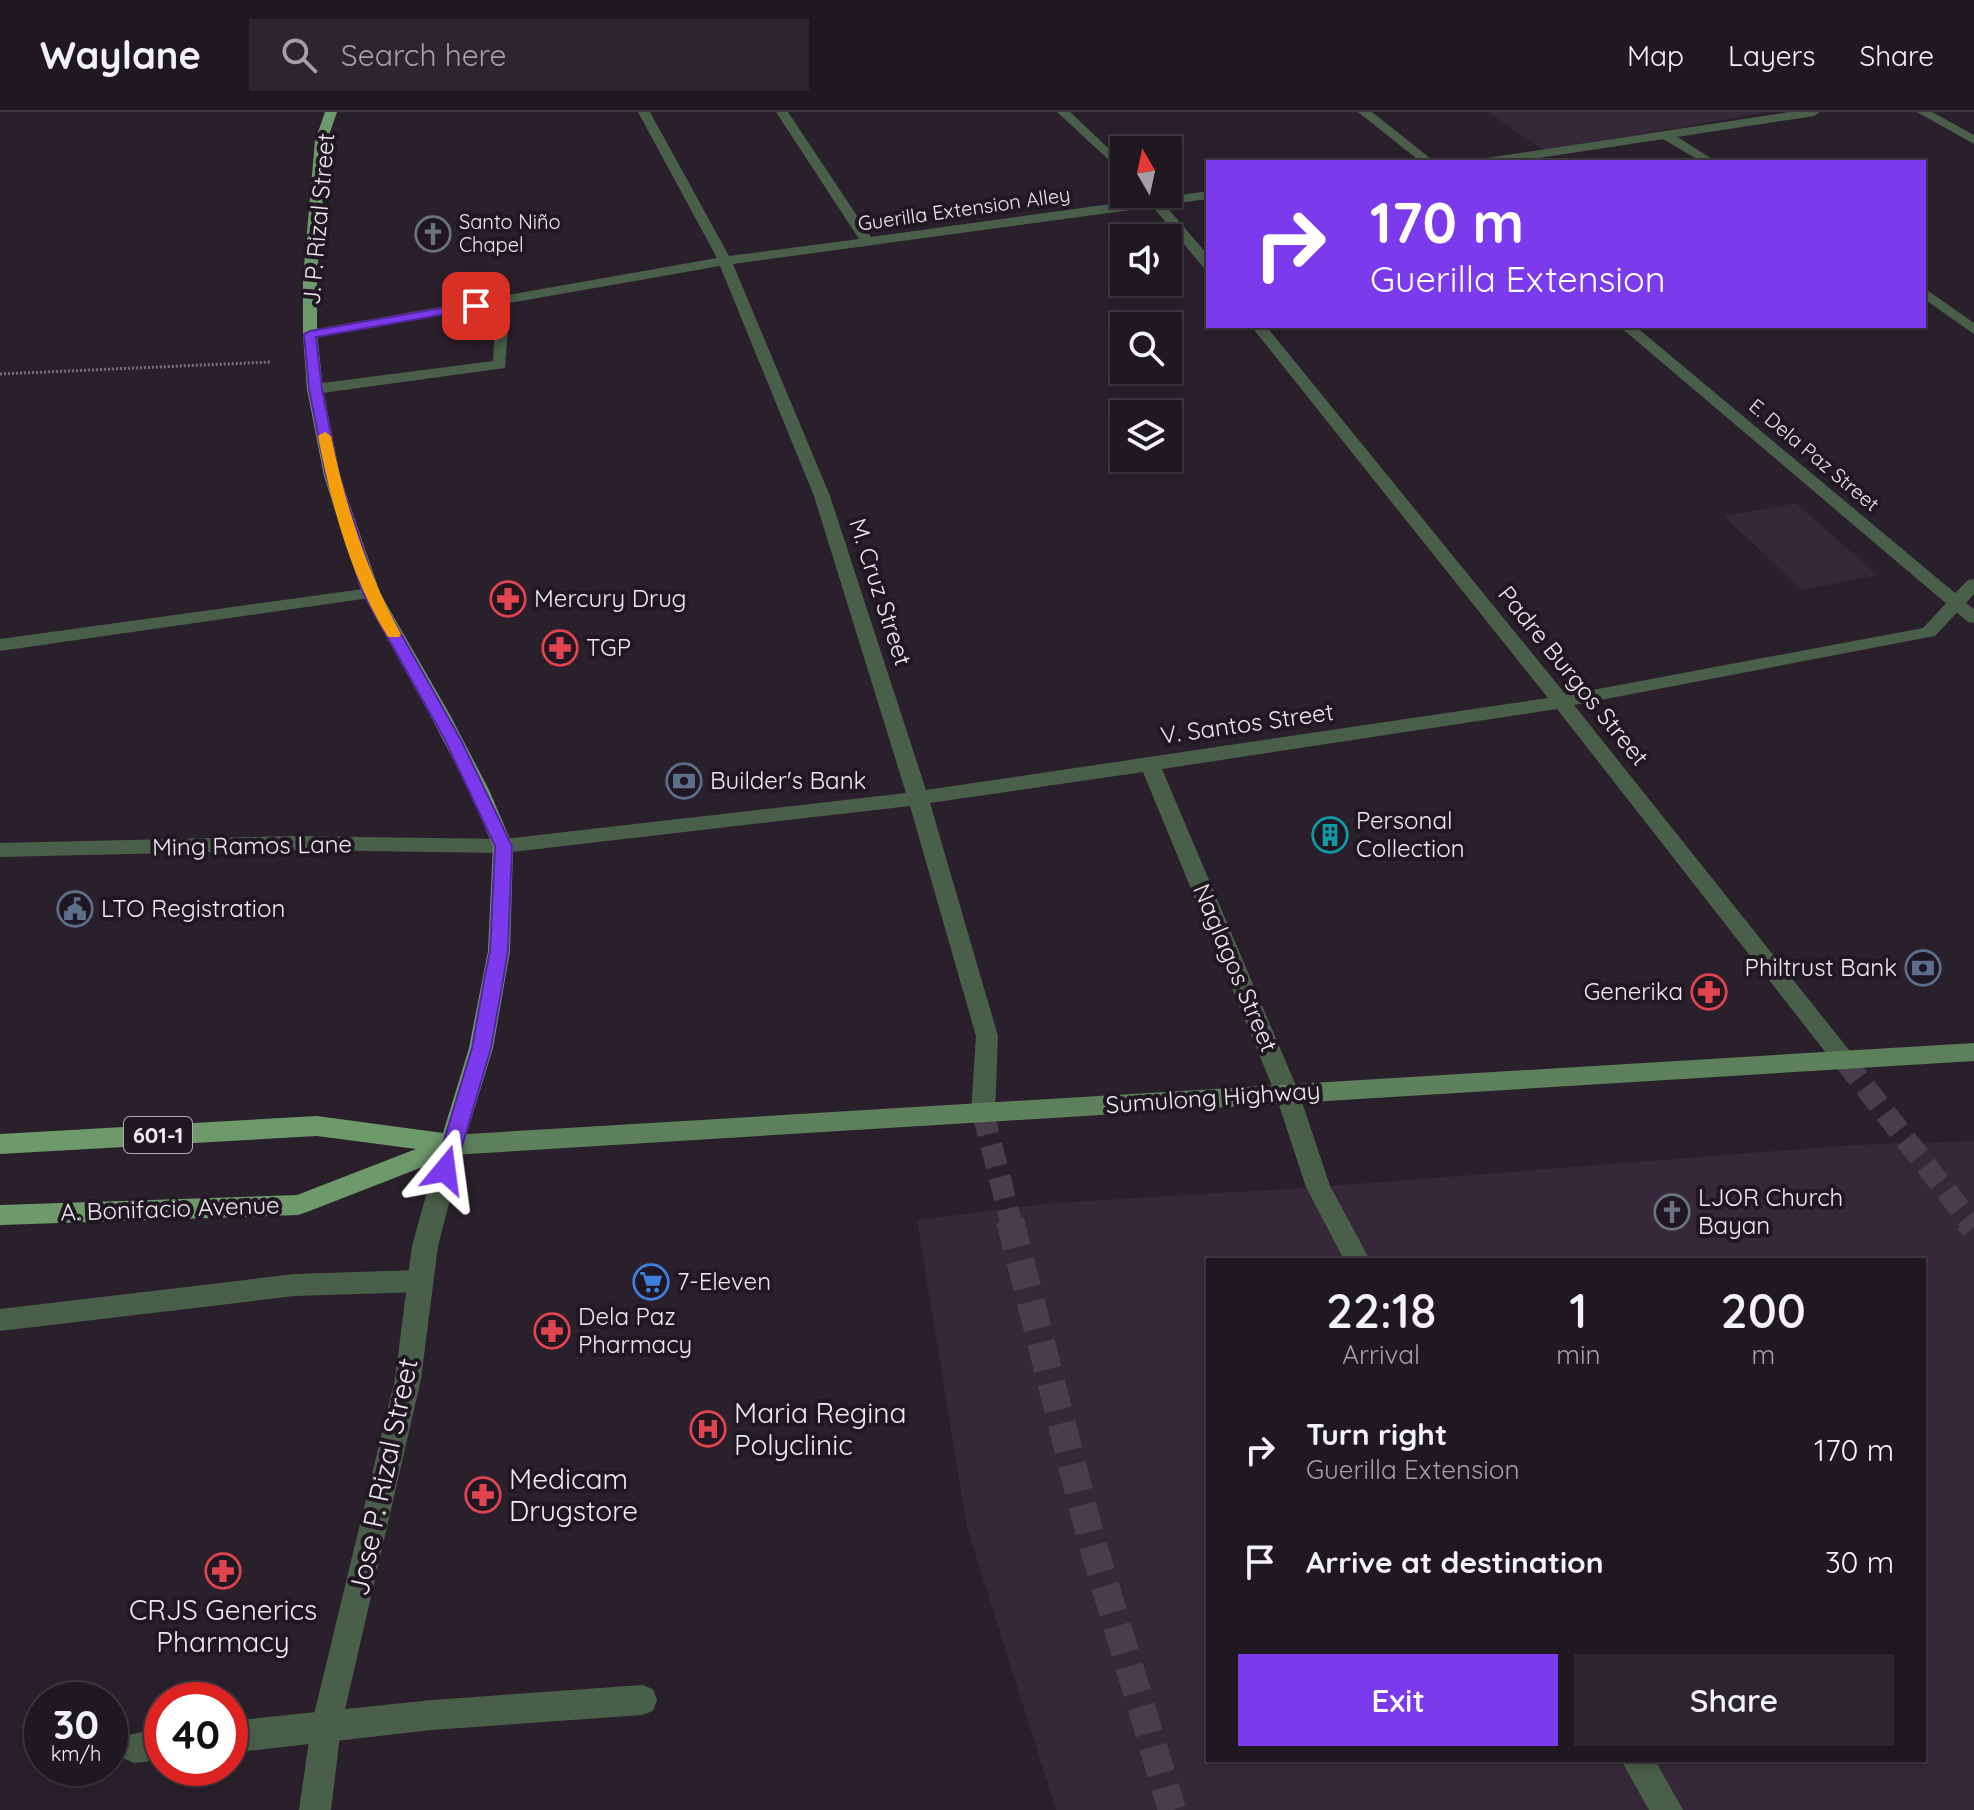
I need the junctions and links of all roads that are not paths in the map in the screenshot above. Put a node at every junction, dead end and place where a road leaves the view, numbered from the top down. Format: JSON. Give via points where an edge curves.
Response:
{"nodes":[{"id":1,"x":331,"y":112,"type":"edge"},
{"id":2,"x":644,"y":112,"type":"edge"},
{"id":3,"x":782,"y":112,"type":"edge"},
{"id":4,"x":1063,"y":112,"type":"edge"},
{"id":5,"x":1364,"y":112,"type":"edge"},
{"id":6,"x":1814,"y":112,"type":"edge"},
{"id":7,"x":1923,"y":112,"type":"edge"},
{"id":8,"x":1667,"y":136,"type":"junction"},
{"id":9,"x":1974,"y":140,"type":"edge"},
{"id":10,"x":1110,"y":157,"type":"edge"},
{"id":11,"x":1426,"y":160,"type":"edge"},
{"id":12,"x":1501,"y":160,"type":"edge"},
{"id":13,"x":1708,"y":160,"type":"edge"},
{"id":14,"x":1206,"y":195,"type":"edge"},
{"id":15,"x":1182,"y":197,"type":"edge"},
{"id":16,"x":1110,"y":206,"type":"edge"},
{"id":17,"x":1161,"y":208,"type":"edge"},
{"id":18,"x":868,"y":242,"type":"junction"},
{"id":19,"x":725,"y":261,"type":"junction"},
{"id":20,"x":1206,"y":262,"type":"edge"},
{"id":21,"x":1926,"y":294,"type":"edge"},
{"id":22,"x":503,"y":301,"type":"junction"},
{"id":23,"x":1260,"y":328,"type":"edge"},
{"id":24,"x":1628,"y":328,"type":"edge"},
{"id":25,"x":1974,"y":330,"type":"edge"},
{"id":26,"x":310,"y":334,"type":"junction"},
{"id":27,"x":315,"y":389,"type":"junction"},
{"id":28,"x":1974,"y":584,"type":"edge"},
{"id":29,"x":371,"y":593,"type":"junction"},
{"id":30,"x":1957,"y":602,"type":"junction"},
{"id":31,"x":1974,"y":618,"type":"edge"},
{"id":32,"x":0,"y":645,"type":"edge"},
{"id":33,"x":1562,"y":703,"type":"junction"},
{"id":34,"x":1150,"y":764,"type":"junction"},
{"id":35,"x":918,"y":798,"type":"junction"},
{"id":36,"x":503,"y":846,"type":"junction"},
{"id":37,"x":0,"y":850,"type":"edge"},
{"id":38,"x":1974,"y":1052,"type":"edge"},
{"id":39,"x":1845,"y":1061,"type":"junction"},
{"id":40,"x":1287,"y":1093,"type":"junction"},
{"id":41,"x":983,"y":1113,"type":"junction"},
{"id":42,"x":0,"y":1144,"type":"edge"},
{"id":43,"x":452,"y":1145,"type":"junction"},
{"id":44,"x":0,"y":1215,"type":"edge"},
{"id":45,"x":1356,"y":1258,"type":"edge"},
{"id":46,"x":419,"y":1281,"type":"junction"},
{"id":47,"x":0,"y":1320,"type":"edge"},
{"id":48,"x":642,"y":1700,"type":"dead end"},
{"id":49,"x":326,"y":1727,"type":"junction"},
{"id":50,"x":248,"y":1735,"type":"edge"},
{"id":51,"x":1638,"y":1762,"type":"edge"},
{"id":52,"x":315,"y":1810,"type":"edge"},
{"id":53,"x":1667,"y":1810,"type":"edge"}],
"edges":[{"from":1,"to":26,"type":"main road","name":"J. P. Rizal Street","via":[[321,141]]},
{"from":2,"to":19,"type":"street","name":"M. Cruz Street"},
{"from":3,"to":18,"type":"street"},
{"from":4,"to":10,"type":"street"},
{"from":5,"to":11,"type":"street"},
{"from":6,"to":8,"type":"street"},
{"from":7,"to":9,"type":"street"},
{"from":8,"to":12,"type":"street"},
{"from":8,"to":13,"type":"street"},
{"from":14,"to":15,"type":"street","name":"Guerilla Extension Alley"},
{"from":16,"to":18,"type":"street","name":"Guerilla Extension Alley"},
{"from":17,"to":20,"type":"street"},
{"from":18,"to":19,"type":"street","name":"Guerilla Extension Alley"},
{"from":19,"to":22,"type":"street","name":"Guerilla Extension Alley"},
{"from":19,"to":35,"type":"street","name":"M. Cruz Street","via":[[822,496]]},
{"from":21,"to":25,"type":"street"},
{"from":22,"to":26,"type":"street","name":"Guerilla Extension Alley"},
{"from":22,"to":27,"type":"street","via":[[500,365]]},
{"from":23,"to":33,"type":"street","name":"Padre Burgos Street"},
{"from":24,"to":30,"type":"street","name":"E. Dela Paz Street"},
{"from":26,"to":27,"type":"main road","name":"J. P. Rizal Street"},
{"from":27,"to":29,"type":"main road","name":"J. P. Rizal Street","via":[[332,476]]},
{"from":28,"to":30,"type":"street","name":"V. Santos Street"},
{"from":29,"to":32,"type":"street"},
{"from":29,"to":36,"type":"main road","name":"J. P. Rizal Street","via":[[446,727]]},
{"from":30,"to":31,"type":"street","name":"E. Dela Paz Street"},
{"from":30,"to":33,"type":"street","name":"V. Santos Street","via":[[1929,632]]},
{"from":33,"to":34,"type":"street","name":"V. Santos Street"},
{"from":33,"to":39,"type":"street","name":"Padre Burgos Street"},
{"from":34,"to":35,"type":"street","name":"V. Santos Street"},
{"from":34,"to":40,"type":"street","name":"Naglagos Street"},
{"from":35,"to":36,"type":"street","name":"V. Santos Street"},
{"from":35,"to":41,"type":"street","name":"M. Cruz Street","via":[[987,1036]]},
{"from":36,"to":37,"type":"street","name":"Ming Ramos Lane","via":[[293,843]]},
{"from":36,"to":43,"type":"main road","name":"J. P. Rizal Street","via":[[499,951],[481,1048]]},
{"from":38,"to":39,"type":"main road","name":"Sumulong Highway","number":"601-1"},
{"from":39,"to":40,"type":"main road","name":"Sumulong Highway","number":"601-1"},
{"from":40,"to":41,"type":"main road","name":"Sumulong Highway","number":"601-1"},
{"from":40,"to":45,"type":"street","name":"Naglagos Street","via":[[1318,1187]]},
{"from":41,"to":43,"type":"main road","name":"Sumulong Highway","number":"601-1"},
{"from":42,"to":43,"type":"main road","number":"601-1","via":[[317,1126]]},
{"from":43,"to":44,"type":"main road","name":"A. Bonifacio Avenue","number":"601-1","via":[[298,1205]]},
{"from":43,"to":46,"type":"street","name":"Jose P. Rizal Street"},
{"from":46,"to":47,"type":"street","via":[[295,1285]]},
{"from":46,"to":49,"type":"street","name":"Jose P. Rizal Street","via":[[408,1379]]},
{"from":48,"to":49,"type":"street"},
{"from":49,"to":50,"type":"street"},
{"from":49,"to":52,"type":"street","name":"Jose P. Rizal Street"},
{"from":51,"to":53,"type":"street"}]}
